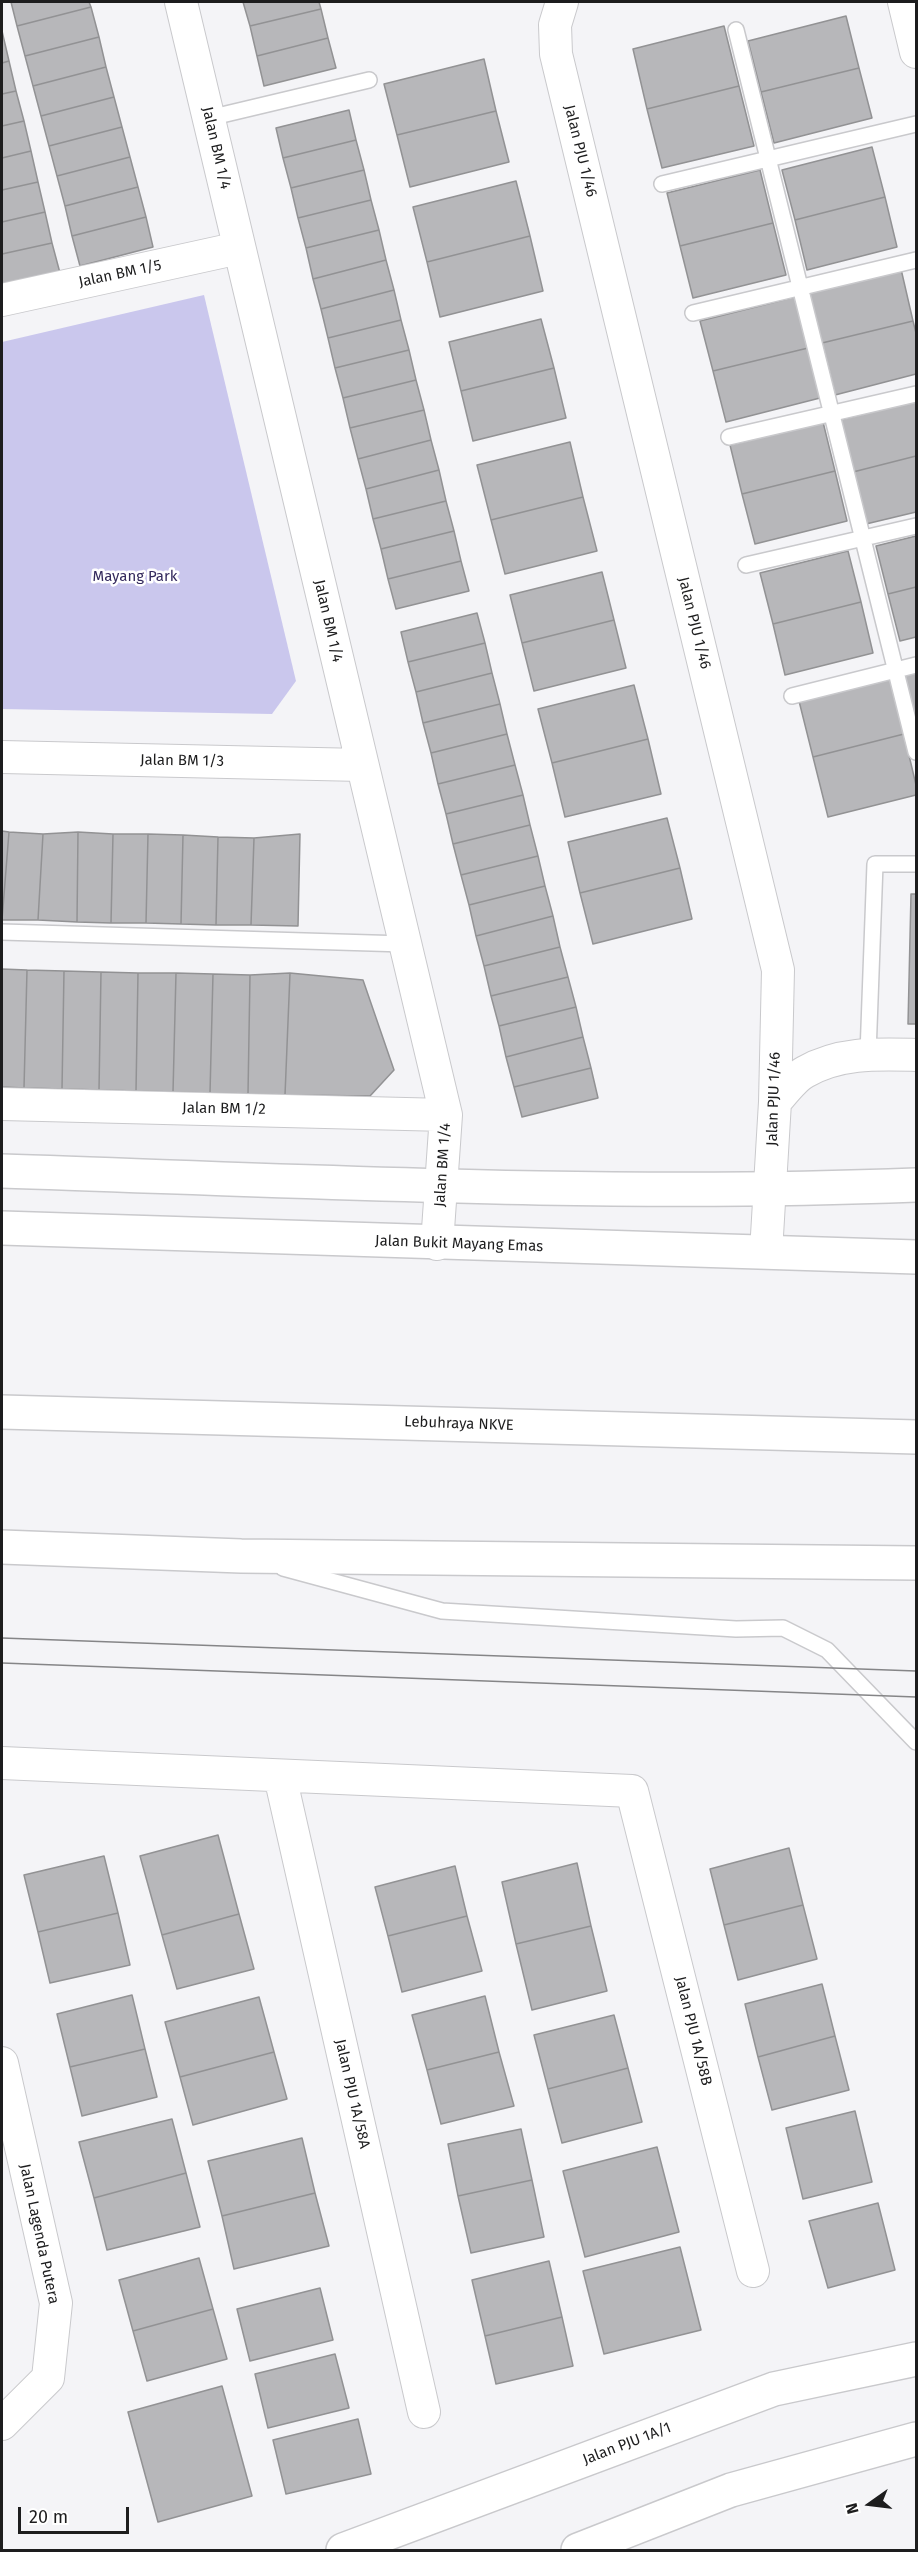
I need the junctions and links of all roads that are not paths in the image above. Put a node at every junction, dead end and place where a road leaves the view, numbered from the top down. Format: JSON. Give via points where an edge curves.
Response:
{"nodes":[{"id":1,"x":181,"y":2,"type":"edge"},
{"id":2,"x":562,"y":2,"type":"edge"},
{"id":3,"x":904,"y":2,"type":"edge"},
{"id":4,"x":736,"y":30,"type":"dead end"},
{"id":5,"x":916,"y":52,"type":"edge"},
{"id":6,"x":369,"y":80,"type":"dead end"},
{"id":7,"x":209,"y":118,"type":"junction"},
{"id":8,"x":916,"y":124,"type":"edge"},
{"id":9,"x":767,"y":160,"type":"junction"},
{"id":10,"x":662,"y":184,"type":"dead end"},
{"id":11,"x":239,"y":248,"type":"junction"},
{"id":12,"x":916,"y":260,"type":"edge"},
{"id":13,"x":801,"y":289,"type":"junction"},
{"id":14,"x":2,"y":300,"type":"edge"},
{"id":15,"x":693,"y":313,"type":"dead end"},
{"id":16,"x":916,"y":393,"type":"edge"},
{"id":17,"x":832,"y":413,"type":"junction"},
{"id":18,"x":729,"y":436,"type":"dead end"},
{"id":19,"x":916,"y":526,"type":"edge"},
{"id":20,"x":864,"y":539,"type":"junction"},
{"id":21,"x":746,"y":565,"type":"dead end"},
{"id":22,"x":916,"y":665,"type":"edge"},
{"id":23,"x":896,"y":670,"type":"junction"},
{"id":24,"x":792,"y":696,"type":"dead end"},
{"id":25,"x":916,"y":752,"type":"edge"},
{"id":26,"x":2,"y":757,"type":"edge"},
{"id":27,"x":362,"y":765,"type":"junction"},
{"id":28,"x":916,"y":864,"type":"edge"},
{"id":29,"x":2,"y":932,"type":"edge"},
{"id":30,"x":405,"y":944,"type":"junction"},
{"id":31,"x":868,"y":1053,"type":"junction"},
{"id":32,"x":916,"y":1055,"type":"edge"},
{"id":33,"x":775,"y":1102,"type":"junction"},
{"id":34,"x":2,"y":1104,"type":"edge"},
{"id":35,"x":446,"y":1114,"type":"junction"},
{"id":36,"x":2,"y":1171,"type":"edge"},
{"id":37,"x":441,"y":1185,"type":"junction"},
{"id":38,"x":916,"y":1185,"type":"edge"},
{"id":39,"x":769,"y":1191,"type":"junction"},
{"id":40,"x":2,"y":1228,"type":"edge"},
{"id":41,"x":437,"y":1244,"type":"junction"},
{"id":42,"x":766,"y":1252,"type":"junction"},
{"id":43,"x":916,"y":1257,"type":"edge"},
{"id":44,"x":2,"y":1412,"type":"edge"},
{"id":45,"x":916,"y":1437,"type":"edge"},
{"id":46,"x":2,"y":1547,"type":"edge"},
{"id":47,"x":241,"y":1556,"type":"junction"},
{"id":48,"x":916,"y":1563,"type":"edge"},
{"id":49,"x":916,"y":1742,"type":"edge"},
{"id":50,"x":2,"y":1763,"type":"edge"},
{"id":51,"x":280,"y":1776,"type":"junction"},
{"id":52,"x":2,"y":2063,"type":"edge"},
{"id":53,"x":753,"y":2271,"type":"dead end"},
{"id":54,"x":916,"y":2359,"type":"edge"},
{"id":55,"x":424,"y":2412,"type":"dead end"},
{"id":56,"x":2,"y":2424,"type":"edge"},
{"id":57,"x":916,"y":2439,"type":"edge"},
{"id":58,"x":343,"y":2550,"type":"edge"},
{"id":59,"x":578,"y":2550,"type":"edge"}],
"edges":[{"from":1,"to":7,"type":"street","name":"Jalan BM 1/4"},
{"from":2,"to":33,"type":"street","name":"Jalan PJU 1/46","via":[[555,25],[556,54],[778,970]]},
{"from":3,"to":5,"type":"street"},
{"from":4,"to":9,"type":"lane"},
{"from":6,"to":7,"type":"lane"},
{"from":7,"to":11,"type":"street","name":"Jalan BM 1/4"},
{"from":8,"to":9,"type":"lane"},
{"from":9,"to":10,"type":"lane"},
{"from":9,"to":13,"type":"lane"},
{"from":11,"to":14,"type":"street","name":"Jalan BM 1/5"},
{"from":11,"to":27,"type":"street","name":"Jalan BM 1/4"},
{"from":12,"to":13,"type":"lane"},
{"from":13,"to":15,"type":"lane"},
{"from":13,"to":17,"type":"lane"},
{"from":16,"to":17,"type":"lane"},
{"from":17,"to":18,"type":"lane"},
{"from":17,"to":20,"type":"lane"},
{"from":19,"to":20,"type":"lane"},
{"from":20,"to":21,"type":"lane"},
{"from":20,"to":23,"type":"lane"},
{"from":22,"to":23,"type":"lane"},
{"from":23,"to":24,"type":"lane"},
{"from":23,"to":25,"type":"lane"},
{"from":26,"to":27,"type":"street","name":"Jalan BM 1/3"},
{"from":27,"to":30,"type":"street","name":"Jalan BM 1/4"},
{"from":28,"to":31,"type":"lane","via":[[875,864]]},
{"from":29,"to":30,"type":"lane"},
{"from":30,"to":35,"type":"street","name":"Jalan BM 1/4"},
{"from":31,"to":32,"type":"street"},
{"from":31,"to":33,"type":"street","via":[[834,1060],[804,1073]]},
{"from":33,"to":39,"type":"street","name":"Jalan PJU 1/46"},
{"from":34,"to":35,"type":"street","name":"Jalan BM 1/2"},
{"from":35,"to":37,"type":"street","name":"Jalan BM 1/4"},
{"from":36,"to":37,"type":"main road"},
{"from":37,"to":39,"type":"main road"},
{"from":37,"to":41,"type":"street","name":"Jalan BM 1/4"},
{"from":38,"to":39,"type":"main road"},
{"from":39,"to":42,"type":"street","name":"Jalan PJU 1/46"},
{"from":40,"to":41,"type":"main road","name":"Jalan Bukit Mayang Emas"},
{"from":41,"to":42,"type":"main road","name":"Jalan Bukit Mayang Emas"},
{"from":42,"to":43,"type":"main road","name":"Jalan Bukit Mayang Emas"},
{"from":44,"to":45,"type":"main road","name":"Lebuhraya NKVE"},
{"from":46,"to":47,"type":"main road"},
{"from":47,"to":48,"type":"main road"},
{"from":47,"to":49,"type":"lane","via":[[442,1611],[736,1629],[783,1628],[827,1650]]},
{"from":50,"to":51,"type":"street"},
{"from":51,"to":53,"type":"street","name":"Jalan PJU 1A/58B","via":[[632,1791]]},
{"from":51,"to":55,"type":"street","name":"Jalan PJU 1A/58A"},
{"from":52,"to":56,"type":"street","name":"Jalan Lagenda Putera","via":[[56,2303],[48,2378]]},
{"from":54,"to":58,"type":"main road","name":"Jalan PJU 1A/1","via":[[774,2389]]},
{"from":57,"to":59,"type":"main road","via":[[731,2490]]}]}
